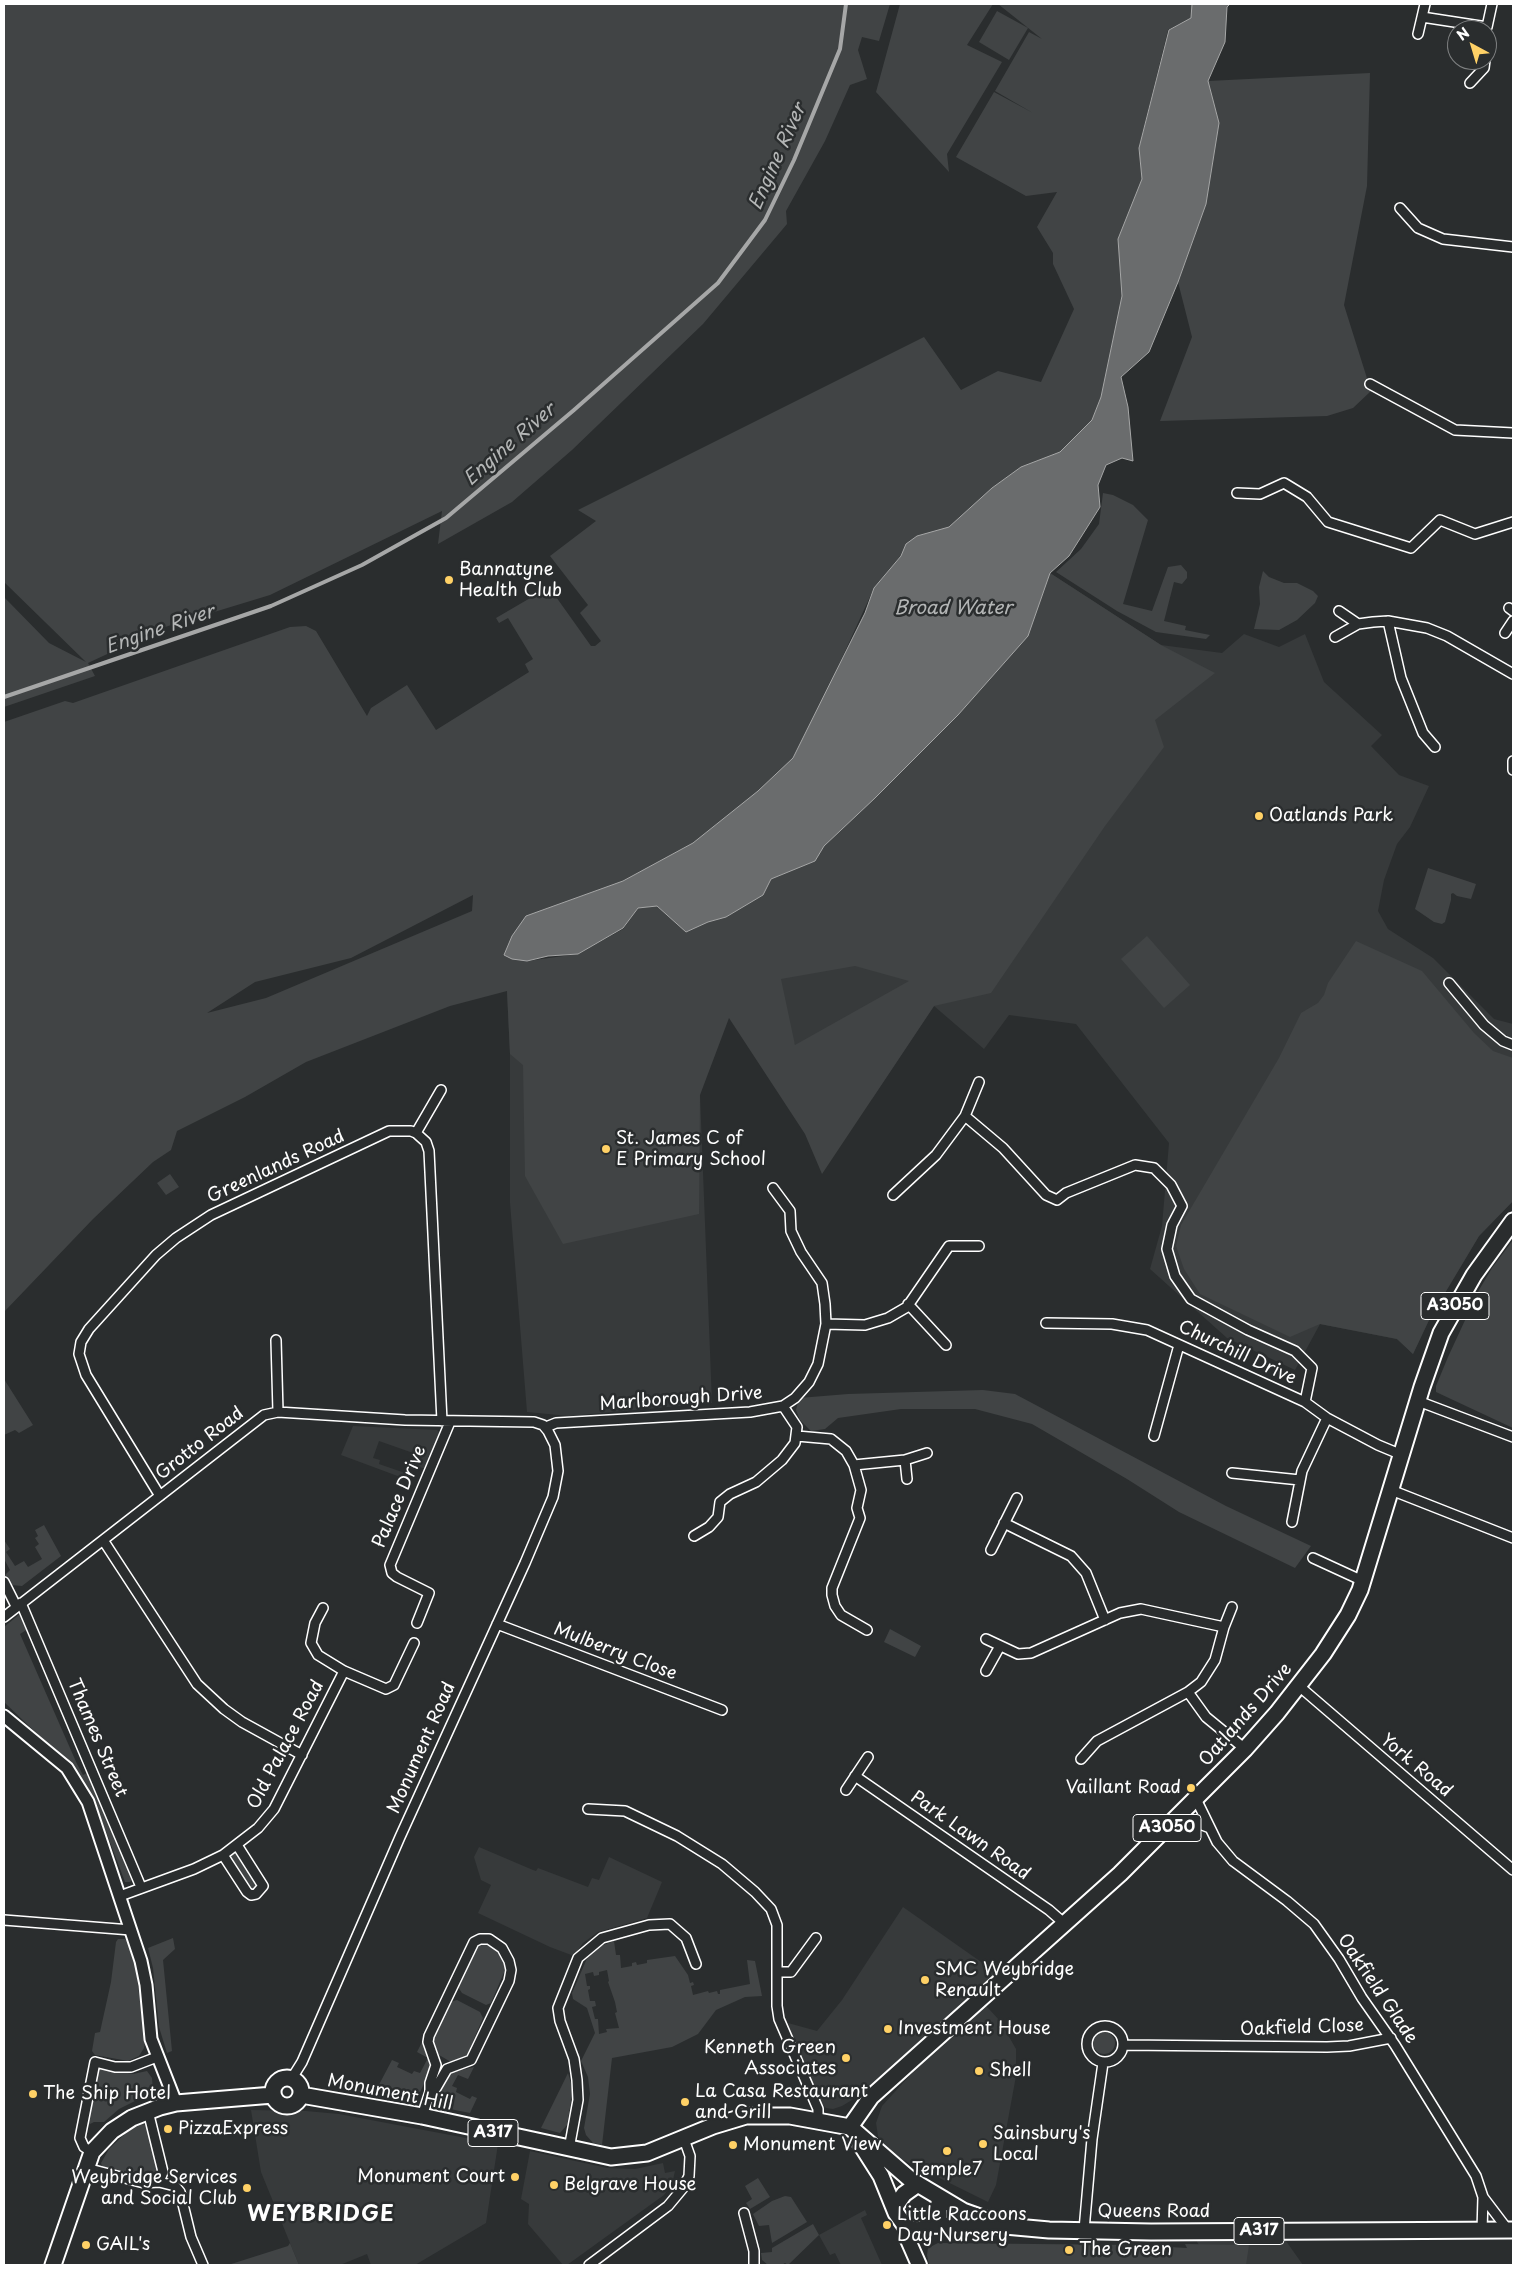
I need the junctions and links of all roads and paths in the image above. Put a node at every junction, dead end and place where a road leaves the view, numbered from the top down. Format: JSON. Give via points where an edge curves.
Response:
{"nodes":[{"id":1,"x":1424,"y":4,"type":"edge"},
{"id":2,"x":1492,"y":4,"type":"edge"},
{"id":3,"x":1422,"y":18,"type":"junction"},
{"id":4,"x":1489,"y":20,"type":"edge"},
{"id":5,"x":1447,"y":22,"type":"edge"},
{"id":6,"x":1418,"y":34,"type":"dead end"},
{"id":7,"x":1482,"y":70,"type":"edge"},
{"id":8,"x":1470,"y":83,"type":"dead end"},
{"id":9,"x":1400,"y":208,"type":"dead end"},
{"id":10,"x":1513,"y":247,"type":"edge"},
{"id":11,"x":1370,"y":384,"type":"dead end"},
{"id":12,"x":1513,"y":433,"type":"edge"},
{"id":13,"x":1238,"y":493,"type":"dead end"},
{"id":14,"x":1513,"y":522,"type":"edge"},
{"id":15,"x":1339,"y":610,"type":"dead end"},
{"id":16,"x":1388,"y":621,"type":"junction"},
{"id":17,"x":1513,"y":621,"type":"edge"},
{"id":18,"x":1358,"y":624,"type":"junction"},
{"id":19,"x":1504,"y":633,"type":"dead end"},
{"id":20,"x":1335,"y":637,"type":"dead end"},
{"id":21,"x":1513,"y":674,"type":"edge"},
{"id":22,"x":1435,"y":747,"type":"dead end"},
{"id":23,"x":1513,"y":761,"type":"edge"},
{"id":24,"x":1513,"y":770,"type":"edge"},
{"id":25,"x":1449,"y":983,"type":"dead end"},
{"id":26,"x":1513,"y":1045,"type":"edge"},
{"id":27,"x":980,"y":1082,"type":"dead end"},
{"id":28,"x":441,"y":1090,"type":"dead end"},
{"id":29,"x":965,"y":1116,"type":"junction"},
{"id":30,"x":416,"y":1133,"type":"junction"},
{"id":31,"x":773,"y":1188,"type":"dead end"},
{"id":32,"x":893,"y":1195,"type":"dead end"},
{"id":33,"x":1513,"y":1221,"type":"edge"},
{"id":34,"x":979,"y":1246,"type":"dead end"},
{"id":35,"x":908,"y":1304,"type":"junction"},
{"id":36,"x":1046,"y":1322,"type":"dead end"},
{"id":37,"x":826,"y":1324,"type":"junction"},
{"id":38,"x":276,"y":1340,"type":"dead end"},
{"id":39,"x":1179,"y":1345,"type":"junction"},
{"id":40,"x":946,"y":1346,"type":"dead end"},
{"id":41,"x":1418,"y":1401,"type":"junction"},
{"id":42,"x":1304,"y":1402,"type":"junction"},
{"id":43,"x":783,"y":1406,"type":"junction"},
{"id":44,"x":278,"y":1412,"type":"junction"},
{"id":45,"x":1327,"y":1418,"type":"junction"},
{"id":46,"x":446,"y":1421,"type":"junction"},
{"id":47,"x":546,"y":1427,"type":"junction"},
{"id":48,"x":797,"y":1436,"type":"junction"},
{"id":49,"x":1154,"y":1436,"type":"dead end"},
{"id":50,"x":1513,"y":1437,"type":"edge"},
{"id":51,"x":927,"y":1453,"type":"dead end"},
{"id":52,"x":1402,"y":1454,"type":"junction"},
{"id":53,"x":905,"y":1460,"type":"junction"},
{"id":54,"x":854,"y":1465,"type":"junction"},
{"id":55,"x":1232,"y":1473,"type":"dead end"},
{"id":56,"x":907,"y":1479,"type":"dead end"},
{"id":57,"x":1300,"y":1480,"type":"junction"},
{"id":58,"x":1391,"y":1490,"type":"junction"},
{"id":59,"x":160,"y":1496,"type":"junction"},
{"id":60,"x":1017,"y":1498,"type":"dead end"},
{"id":61,"x":1292,"y":1522,"type":"dead end"},
{"id":62,"x":1004,"y":1523,"type":"junction"},
{"id":63,"x":694,"y":1536,"type":"dead end"},
{"id":64,"x":1513,"y":1538,"type":"edge"},
{"id":65,"x":103,"y":1540,"type":"junction"},
{"id":66,"x":991,"y":1550,"type":"dead end"},
{"id":67,"x":1313,"y":1558,"type":"dead end"},
{"id":68,"x":1363,"y":1581,"type":"junction"},
{"id":69,"x":4,"y":1582,"type":"edge"},
{"id":70,"x":19,"y":1605,"type":"junction"},
{"id":71,"x":1232,"y":1607,"type":"dead end"},
{"id":72,"x":323,"y":1608,"type":"dead end"},
{"id":73,"x":4,"y":1617,"type":"edge"},
{"id":74,"x":1105,"y":1620,"type":"junction"},
{"id":75,"x":417,"y":1623,"type":"dead end"},
{"id":76,"x":496,"y":1624,"type":"junction"},
{"id":77,"x":1224,"y":1628,"type":"junction"},
{"id":78,"x":867,"y":1630,"type":"dead end"},
{"id":79,"x":986,"y":1639,"type":"dead end"},
{"id":80,"x":414,"y":1644,"type":"dead end"},
{"id":81,"x":1000,"y":1646,"type":"junction"},
{"id":82,"x":344,"y":1671,"type":"junction"},
{"id":83,"x":986,"y":1671,"type":"dead end"},
{"id":84,"x":1299,"y":1686,"type":"junction"},
{"id":85,"x":1188,"y":1692,"type":"junction"},
{"id":86,"x":722,"y":1710,"type":"dead end"},
{"id":87,"x":4,"y":1716,"type":"edge"},
{"id":88,"x":1245,"y":1749,"type":"junction"},
{"id":89,"x":302,"y":1754,"type":"junction"},
{"id":90,"x":868,"y":1757,"type":"dead end"},
{"id":91,"x":1081,"y":1759,"type":"dead end"},
{"id":92,"x":855,"y":1776,"type":"junction"},
{"id":93,"x":846,"y":1790,"type":"dead end"},
{"id":94,"x":1196,"y":1799,"type":"junction"},
{"id":95,"x":588,"y":1809,"type":"dead end"},
{"id":96,"x":1179,"y":1816,"type":"junction"},
{"id":97,"x":1210,"y":1828,"type":"junction"},
{"id":98,"x":237,"y":1845,"type":"junction"},
{"id":99,"x":223,"y":1855,"type":"junction"},
{"id":100,"x":1513,"y":1870,"type":"edge"},
{"id":101,"x":141,"y":1887,"type":"junction"},
{"id":102,"x":120,"y":1896,"type":"junction"},
{"id":103,"x":4,"y":1920,"type":"edge"},
{"id":104,"x":1065,"y":1924,"type":"junction"},
{"id":105,"x":131,"y":1930,"type":"junction"},
{"id":106,"x":816,"y":1938,"type":"dead end"},
{"id":107,"x":696,"y":1964,"type":"dead end"},
{"id":108,"x":778,"y":1972,"type":"junction"},
{"id":109,"x":1391,"y":2038,"type":"junction"},
{"id":110,"x":1124,"y":2045,"type":"junction"},
{"id":111,"x":157,"y":2056,"type":"junction"},
{"id":112,"x":1103,"y":2062,"type":"junction"},
{"id":113,"x":292,"y":2078,"type":"junction"},
{"id":114,"x":430,"y":2092,"type":"junction"},
{"id":115,"x":301,"y":2095,"type":"junction"},
{"id":116,"x":273,"y":2096,"type":"junction"},
{"id":117,"x":176,"y":2104,"type":"junction"},
{"id":118,"x":148,"y":2111,"type":"junction"},
{"id":119,"x":422,"y":2116,"type":"junction"},
{"id":120,"x":818,"y":2121,"type":"junction"},
{"id":121,"x":850,"y":2127,"type":"junction"},
{"id":122,"x":684,"y":2139,"type":"junction"},
{"id":123,"x":569,"y":2149,"type":"junction"},
{"id":124,"x":92,"y":2152,"type":"junction"},
{"id":125,"x":86,"y":2168,"type":"junction"},
{"id":126,"x":159,"y":2182,"type":"junction"},
{"id":127,"x":918,"y":2184,"type":"junction"},
{"id":128,"x":939,"y":2197,"type":"junction"},
{"id":129,"x":1483,"y":2197,"type":"junction"},
{"id":130,"x":894,"y":2208,"type":"junction"},
{"id":131,"x":744,"y":2213,"type":"dead end"},
{"id":132,"x":932,"y":2225,"type":"junction"},
{"id":133,"x":1006,"y":2226,"type":"junction"},
{"id":134,"x":912,"y":2228,"type":"junction"},
{"id":135,"x":1084,"y":2230,"type":"junction"},
{"id":136,"x":1511,"y":2230,"type":"edge"},
{"id":137,"x":1482,"y":2231,"type":"junction"},
{"id":138,"x":53,"y":2265,"type":"edge"},
{"id":139,"x":203,"y":2265,"type":"edge"},
{"id":140,"x":589,"y":2265,"type":"edge"},
{"id":141,"x":754,"y":2265,"type":"edge"},
{"id":142,"x":919,"y":2265,"type":"edge"}],
"edges":[{"from":1,"to":3,"type":"street"},
{"from":2,"to":4,"type":"street"},
{"from":3,"to":5,"type":"street"},
{"from":3,"to":6,"type":"street"},
{"from":7,"to":8,"type":"street"},
{"from":9,"to":10,"type":"street","via":[[1418,228],[1443,239]]},
{"from":11,"to":12,"type":"street","via":[[1455,430]]},
{"from":13,"to":14,"type":"street","via":[[1260,494],[1284,483],[1308,497],[1328,522],[1411,548],[1440,520],[1475,534]]},
{"from":15,"to":18,"type":"street"},
{"from":16,"to":18,"type":"street"},
{"from":16,"to":21,"type":"street","via":[[1427,628],[1446,636]]},
{"from":16,"to":22,"type":"street","via":[[1400,678],[1423,733]]},
{"from":17,"to":19,"type":"street"},
{"from":18,"to":20,"type":"street"},
{"from":23,"to":24,"type":"street"},
{"from":25,"to":26,"type":"street","via":[[1484,1025]]},
{"from":27,"to":29,"type":"street"},
{"from":28,"to":30,"type":"street"},
{"from":29,"to":32,"type":"street","via":[[936,1155]]},
{"from":29,"to":42,"type":"street","via":[[1003,1148],[1046,1195],[1057,1200],[1066,1193],[1134,1165],[1154,1168],[1171,1186],[1182,1206],[1172,1224],[1167,1249],[1175,1276],[1191,1300],[1295,1351],[1312,1368]]},
{"from":30,"to":46,"type":"street","via":[[426,1142],[431,1159]]},
{"from":30,"to":59,"type":"street","name":"Greenlands Road","via":[[389,1131],[211,1215],[156,1255],[89,1329],[81,1342],[81,1365]]},
{"from":31,"to":37,"type":"street","name":"Marlborough Drive","via":[[790,1211],[791,1231],[822,1283]]},
{"from":33,"to":41,"type":"main road","name":"Oatlands Drive","number":"A3050","via":[[1462,1294],[1436,1348]]},
{"from":34,"to":35,"type":"street","via":[[949,1246]]},
{"from":35,"to":37,"type":"street","via":[[888,1318],[865,1325]]},
{"from":35,"to":40,"type":"street"},
{"from":36,"to":39,"type":"street","name":"Churchill Drive","via":[[1112,1324],[1147,1330]]},
{"from":37,"to":43,"type":"street","name":"Marlborough Drive","via":[[818,1364],[809,1382]]},
{"from":38,"to":44,"type":"street"},
{"from":39,"to":42,"type":"street","name":"Churchill Drive"},
{"from":39,"to":49,"type":"street"},
{"from":41,"to":50,"type":"street"},
{"from":41,"to":52,"type":"main road","name":"Oatlands Drive","number":"A3050"},
{"from":42,"to":45,"type":"street","name":"Churchill Drive"},
{"from":43,"to":47,"type":"street","name":"Marlborough Drive","via":[[750,1412],[556,1423]]},
{"from":43,"to":48,"type":"street","via":[[797,1427]]},
{"from":44,"to":46,"type":"street","name":"Grotto Road"},
{"from":44,"to":59,"type":"street","name":"Grotto Road","via":[[257,1419]]},
{"from":45,"to":52,"type":"street","name":"Churchill Drive"},
{"from":45,"to":57,"type":"street"},
{"from":46,"to":47,"type":"street","name":"Grotto Road","via":[[534,1422]]},
{"from":46,"to":75,"type":"street","name":"Palace Drive","via":[[390,1565],[397,1578],[429,1593]]},
{"from":47,"to":76,"type":"street","name":"Monument Road","via":[[557,1459],[556,1486],[525,1564]]},
{"from":48,"to":54,"type":"street","via":[[831,1439],[846,1451]]},
{"from":48,"to":63,"type":"street","via":[[782,1460],[756,1482],[720,1502],[718,1517]]},
{"from":51,"to":53,"type":"street"},
{"from":52,"to":58,"type":"main road","name":"Oatlands Drive","number":"A3050"},
{"from":53,"to":54,"type":"street"},
{"from":53,"to":56,"type":"street"},
{"from":54,"to":78,"type":"street","via":[[861,1490],[857,1508],[860,1518],[832,1595],[841,1615]]},
{"from":55,"to":57,"type":"street"},
{"from":57,"to":61,"type":"street"},
{"from":58,"to":64,"type":"street"},
{"from":58,"to":68,"type":"main road","name":"Oatlands Drive","number":"A3050"},
{"from":59,"to":65,"type":"street","name":"Grotto Road"},
{"from":60,"to":62,"type":"street"},
{"from":62,"to":66,"type":"street"},
{"from":62,"to":74,"type":"street","via":[[1071,1556],[1086,1572]]},
{"from":65,"to":70,"type":"street","name":"Grotto Road"},
{"from":65,"to":89,"type":"street","via":[[197,1684],[242,1722]]},
{"from":67,"to":68,"type":"street"},
{"from":68,"to":84,"type":"main road","name":"Oatlands Drive","number":"A3050","via":[[1355,1603],[1333,1640]]},
{"from":69,"to":70,"type":"street","name":"Thames Street"},
{"from":70,"to":73,"type":"street","name":"Grotto Road"},
{"from":70,"to":101,"type":"street","name":"Thames Street"},
{"from":71,"to":77,"type":"street"},
{"from":72,"to":82,"type":"street","via":[[311,1643],[318,1655]]},
{"from":74,"to":77,"type":"street","via":[[1142,1609]]},
{"from":74,"to":81,"type":"street","via":[[1031,1653],[1018,1654]]},
{"from":76,"to":86,"type":"street","name":"Mulberry Close"},
{"from":76,"to":113,"type":"street","name":"Monument Road","via":[[302,2062]]},
{"from":77,"to":85,"type":"street","via":[[1215,1660],[1201,1682]]},
{"from":79,"to":81,"type":"street"},
{"from":80,"to":82,"type":"street","via":[[394,1685],[386,1689]]},
{"from":81,"to":83,"type":"street"},
{"from":82,"to":89,"type":"street","name":"Old Palace Road"},
{"from":84,"to":88,"type":"main road","name":"Oatlands Drive","number":"A3050"},
{"from":84,"to":100,"type":"street","name":"York Road"},
{"from":85,"to":88,"type":"street","via":[[1206,1717]]},
{"from":85,"to":91,"type":"street","via":[[1097,1741]]},
{"from":87,"to":102,"type":"street","name":"Thames Street","via":[[55,1757],[73,1776],[95,1818]]},
{"from":88,"to":94,"type":"main road","name":"Oatlands Drive","number":"A3050"},
{"from":89,"to":98,"type":"street","name":"Old Palace Road","via":[[274,1809]]},
{"from":90,"to":92,"type":"street"},
{"from":92,"to":93,"type":"street"},
{"from":92,"to":104,"type":"street","name":"Park Lawn Road"},
{"from":94,"to":96,"type":"main road","name":"Oatlands Drive","number":"A3050"},
{"from":94,"to":97,"type":"street","name":"Oakfield Glade"},
{"from":95,"to":108,"type":"street","via":[[625,1811],[642,1817],[722,1864],[755,1892],[771,1909],[777,1924]]},
{"from":96,"to":97,"type":"street"},
{"from":96,"to":104,"type":"main road","name":"Oatlands Drive","number":"A3050"},
{"from":97,"to":109,"type":"street","name":"Oakfield Glade","via":[[1233,1861],[1314,1924]]},
{"from":98,"to":99,"type":"street","name":"Old Palace Road"},
{"from":98,"to":99,"type":"street","via":[[264,1886],[256,1894],[247,1892]]},
{"from":99,"to":101,"type":"street","name":"Old Palace Road"},
{"from":101,"to":102,"type":"street","name":"Old Palace Road"},
{"from":102,"to":105,"type":"street","name":"Thames Street"},
{"from":103,"to":105,"type":"street"},
{"from":104,"to":121,"type":"main road","name":"Oatlands Drive","number":"A3050","via":[[871,2097]]},
{"from":105,"to":111,"type":"street","name":"Thames Street","via":[[142,1961],[151,2039]]},
{"from":106,"to":108,"type":"street","via":[[792,1972]]},
{"from":107,"to":123,"type":"street","via":[[686,1938],[670,1924],[649,1925],[602,1938],[578,1958],[558,2008],[577,2080],[578,2100]]},
{"from":108,"to":120,"type":"street","via":[[779,2018],[818,2109]]},
{"from":109,"to":110,"type":"street","name":"Oakfield Close","via":[[1349,2046]]},
{"from":109,"to":129,"type":"street","name":"Oakfield Glade","via":[[1476,2176]]},
{"from":110,"to":112,"type":"street","via":[[1115,2060]]},
{"from":110,"to":112,"type":"street","via":[[1116,2029],[1104,2026],[1093,2030],[1086,2047],[1092,2058]]},
{"from":111,"to":117,"type":"street","name":"Thames Street"},
{"from":111,"to":124,"type":"street","via":[[131,2067],[95,2062],[80,2138],[84,2148]]},
{"from":112,"to":135,"type":"street"},
{"from":113,"to":115,"type":"main road","name":"Monument Hill","via":[[300,2087]]},
{"from":113,"to":116,"type":"main road","via":[[275,2082]]},
{"from":114,"to":114,"type":"street","via":[[436,2065],[429,2036],[474,1942],[490,1940],[502,1948],[509,1961],[509,1981],[471,2060],[447,2069]]},
{"from":114,"to":119,"type":"street"},
{"from":115,"to":116,"type":"main road","name":"Monument Hill","via":[[296,2103],[287,2106],[278,2103]]},
{"from":115,"to":119,"type":"main road","name":"Monument Hill","number":"A317"},
{"from":116,"to":117,"type":"main road","name":"Monument Hill"},
{"from":117,"to":118,"type":"main road","name":"Monument Hill"},
{"from":118,"to":124,"type":"main road","name":"Monument Hill","via":[[112,2131]]},
{"from":118,"to":126,"type":"street","via":[[163,2172]]},
{"from":119,"to":123,"type":"main road","name":"Monument Hill","number":"A317"},
{"from":120,"to":121,"type":"main road","name":"Monument Hill","number":"A317"},
{"from":120,"to":122,"type":"main road","name":"Monument Hill","number":"A317","via":[[777,2115],[746,2116]]},
{"from":121,"to":127,"type":"main road","name":"Queens Road","number":"A317","via":[[897,2170]]},
{"from":121,"to":130,"type":"main road","via":[[881,2176]]},
{"from":122,"to":123,"type":"main road","name":"Monument Hill","number":"A317","via":[[647,2153],[628,2156],[611,2157]]},
{"from":122,"to":140,"type":"street","via":[[690,2156],[689,2176],[683,2188],[668,2206]]},
{"from":124,"to":125,"type":"main road"},
{"from":125,"to":126,"type":"street","via":[[144,2183]]},
{"from":125,"to":138,"type":"main road"},
{"from":126,"to":139,"type":"street","via":[[175,2186],[180,2192],[191,2237]]},
{"from":127,"to":128,"type":"main road","name":"Queens Road","number":"A317"},
{"from":127,"to":130,"type":"main road","via":[[904,2194]]},
{"from":128,"to":132,"type":"main road","via":[[939,2214]]},
{"from":128,"to":133,"type":"main road","name":"Queens Road","number":"A317","via":[[972,2215]]},
{"from":129,"to":136,"type":"street","name":"Oakfield Glade"},
{"from":129,"to":137,"type":"street","name":"Oakfield Glade"},
{"from":130,"to":134,"type":"main road"},
{"from":131,"to":141,"type":"street","via":[[754,2251]]},
{"from":132,"to":133,"type":"main road","name":"Queens Road","number":"A317"},
{"from":132,"to":134,"type":"main road","name":"Queens Road"},
{"from":133,"to":135,"type":"main road","name":"Queens Road","number":"A317"},
{"from":134,"to":142,"type":"main road","via":[[912,2249]]},
{"from":135,"to":137,"type":"main road","name":"Queens Road","number":"A317"},
{"from":136,"to":137,"type":"main road","name":"Queens Road","number":"A317"}]}
